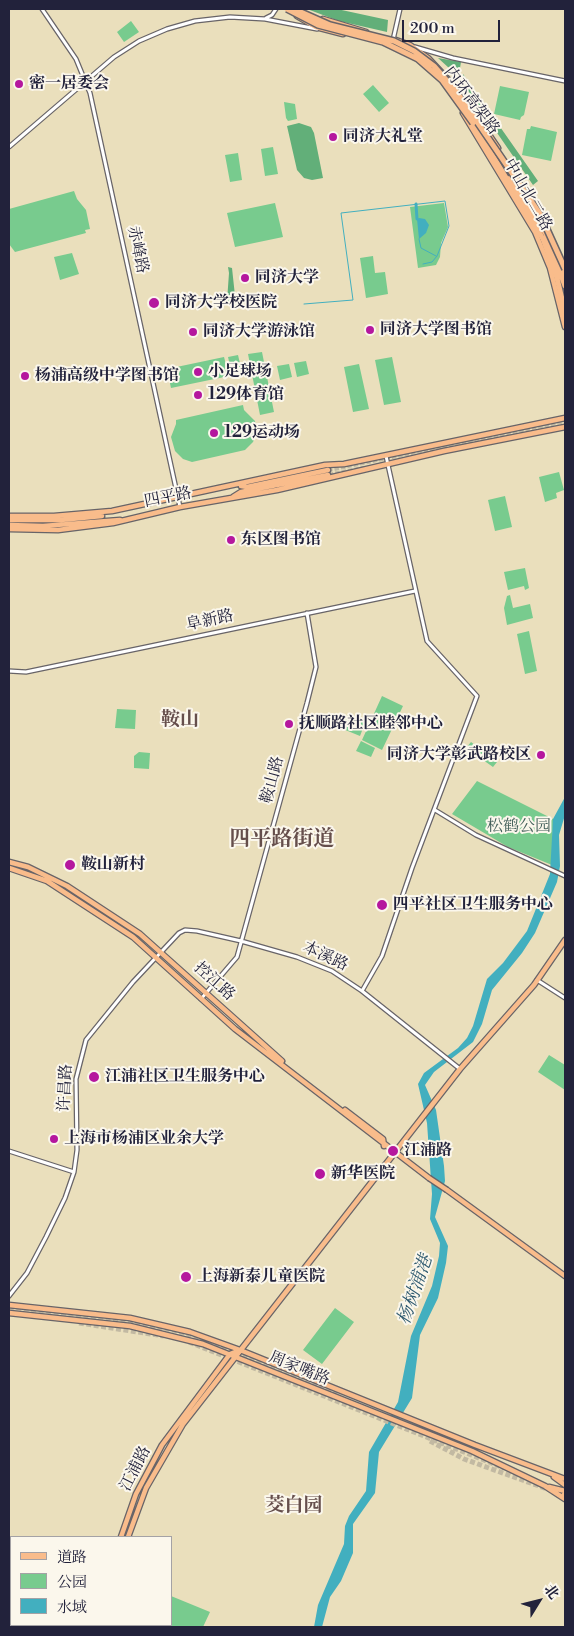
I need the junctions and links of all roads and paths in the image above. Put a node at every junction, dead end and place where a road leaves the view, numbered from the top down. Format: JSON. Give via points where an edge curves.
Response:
{"nodes":[{"id":1,"x":42,"y":9,"type":"edge"},
{"id":2,"x":276,"y":9,"type":"edge"},
{"id":3,"x":286,"y":9,"type":"edge"},
{"id":4,"x":294,"y":9,"type":"edge"},
{"id":5,"x":300,"y":9,"type":"edge"},
{"id":6,"x":400,"y":9,"type":"edge"},
{"id":7,"x":263,"y":18,"type":"junction"},
{"id":8,"x":327,"y":30,"type":"junction"},
{"id":9,"x":393,"y":39,"type":"junction"},
{"id":10,"x":410,"y":45,"type":"junction"},
{"id":11,"x":390,"y":47,"type":"junction"},
{"id":12,"x":434,"y":53,"type":"junction"},
{"id":13,"x":428,"y":58,"type":"junction"},
{"id":14,"x":86,"y":81,"type":"junction"},
{"id":15,"x":565,"y":81,"type":"edge"},
{"id":16,"x":473,"y":124,"type":"junction"},
{"id":17,"x":9,"y":147,"type":"edge"},
{"id":18,"x":565,"y":269,"type":"edge"},
{"id":19,"x":565,"y":282,"type":"edge"},
{"id":20,"x":565,"y":286,"type":"edge"},
{"id":21,"x":565,"y":312,"type":"edge"},
{"id":22,"x":565,"y":327,"type":"edge"},
{"id":23,"x":565,"y":418,"type":"edge"},
{"id":24,"x":565,"y":427,"type":"edge"},
{"id":25,"x":386,"y":456,"type":"junction"},
{"id":26,"x":387,"y":464,"type":"junction"},
{"id":27,"x":329,"y":472,"type":"junction"},
{"id":28,"x":178,"y":498,"type":"junction"},
{"id":29,"x":180,"y":507,"type":"junction"},
{"id":30,"x":112,"y":511,"type":"junction"},
{"id":31,"x":9,"y":516,"type":"edge"},
{"id":32,"x":9,"y":520,"type":"edge"},
{"id":33,"x":122,"y":520,"type":"junction"},
{"id":34,"x":9,"y":525,"type":"edge"},
{"id":35,"x":9,"y":529,"type":"edge"},
{"id":36,"x":415,"y":591,"type":"junction"},
{"id":37,"x":307,"y":613,"type":"junction"},
{"id":38,"x":9,"y":671,"type":"edge"},
{"id":39,"x":435,"y":810,"type":"junction"},
{"id":40,"x":9,"y":862,"type":"edge"},
{"id":41,"x":9,"y":868,"type":"edge"},
{"id":42,"x":565,"y":876,"type":"edge"},
{"id":43,"x":565,"y":940,"type":"edge"},
{"id":44,"x":242,"y":941,"type":"junction"},
{"id":45,"x":160,"y":952,"type":"junction"},
{"id":46,"x":156,"y":957,"type":"junction"},
{"id":47,"x":538,"y":980,"type":"junction"},
{"id":48,"x":362,"y":991,"type":"junction"},
{"id":49,"x":206,"y":992,"type":"junction"},
{"id":50,"x":565,"y":998,"type":"edge"},
{"id":51,"x":201,"y":999,"type":"junction"},
{"id":52,"x":460,"y":1069,"type":"junction"},
{"id":53,"x":384,"y":1146,"type":"junction"},
{"id":54,"x":9,"y":1151,"type":"edge"},
{"id":55,"x":394,"y":1152,"type":"junction"},
{"id":56,"x":74,"y":1172,"type":"junction"},
{"id":57,"x":565,"y":1276,"type":"edge"},
{"id":58,"x":9,"y":1296,"type":"edge"},
{"id":59,"x":9,"y":1304,"type":"edge"},
{"id":60,"x":9,"y":1313,"type":"edge"},
{"id":61,"x":240,"y":1350,"type":"junction"},
{"id":62,"x":230,"y":1354,"type":"junction"},
{"id":63,"x":237,"y":1357,"type":"junction"},
{"id":64,"x":548,"y":1473,"type":"junction"},
{"id":65,"x":565,"y":1479,"type":"edge"},
{"id":66,"x":565,"y":1484,"type":"edge"},
{"id":67,"x":545,"y":1486,"type":"junction"},
{"id":68,"x":565,"y":1495,"type":"edge"},
{"id":69,"x":121,"y":1536,"type":"edge"},
{"id":70,"x":128,"y":1536,"type":"edge"}],
"edges":[{"from":1,"to":14,"type":"street","name":"赤峰路","via":[[76,59]]},
{"from":2,"to":7,"type":"street","via":[[271,16]]},
{"from":3,"to":8,"type":"main road","name":"中山北二路"},
{"from":3,"to":16,"type":"highway","name":"内环高架路","bridge":true,"via":[[318,25],[383,42],[418,59],[442,80]]},
{"from":4,"to":18,"type":"highway","name":"内环高架路","bridge":true,"via":[[330,25],[394,41],[434,66],[461,99],[540,214]]},
{"from":5,"to":9,"type":"main road","name":"中山北二路","via":[[330,22]]},
{"from":6,"to":9,"type":"street"},
{"from":7,"to":8,"type":"street"},
{"from":7,"to":14,"type":"street","via":[[213,18],[167,29],[127,48]]},
{"from":8,"to":11,"type":"main road","name":"中山北二路"},
{"from":9,"to":10,"type":"main road","name":"中山北二路"},
{"from":9,"to":11,"type":"street"},
{"from":10,"to":12,"type":"street"},
{"from":10,"to":13,"type":"main road","name":"中山北二路"},
{"from":11,"to":22,"type":"main road","name":"中山北二路","via":[[409,55],[442,82],[465,117],[535,232],[550,268]]},
{"from":12,"to":13,"type":"street"},
{"from":12,"to":15,"type":"street"},
{"from":13,"to":19,"type":"main road","name":"中山北二路","via":[[461,94],[535,204],[555,246]]},
{"from":14,"to":17,"type":"street"},
{"from":14,"to":28,"type":"street","name":"赤峰路"},
{"from":16,"to":20,"type":"highway","name":"内环高架路","bridge":true,"via":[[542,226]]},
{"from":16,"to":21,"type":"highway","via":[[531,217],[553,264]]},
{"from":23,"to":25,"type":"main road"},
{"from":24,"to":26,"type":"main road"},
{"from":25,"to":26,"type":"street"},
{"from":25,"to":27,"type":"main road","via":[[344,464]]},
{"from":26,"to":27,"type":"main road"},
{"from":26,"to":36,"type":"street"},
{"from":27,"to":28,"type":"main road","name":"四平路","via":[[237,485]]},
{"from":27,"to":29,"type":"main road","name":"四平路","via":[[241,492],[230,498]]},
{"from":28,"to":29,"type":"street","name":"赤峰路"},
{"from":28,"to":30,"type":"main road","name":"四平路"},
{"from":29,"to":33,"type":"main road","name":"四平路"},
{"from":30,"to":31,"type":"main road","name":"四平路"},
{"from":30,"to":32,"type":"main road","via":[[77,519]]},
{"from":33,"to":34,"type":"main road","via":[[43,526]]},
{"from":33,"to":35,"type":"main road","name":"四平路","via":[[58,530]]},
{"from":36,"to":37,"type":"street","name":"阜新路"},
{"from":36,"to":39,"type":"street","via":[[427,641],[477,696]]},
{"from":37,"to":38,"type":"street","name":"阜新路","via":[[26,672]]},
{"from":37,"to":44,"type":"street","name":"鞍山路","via":[[316,667]]},
{"from":39,"to":42,"type":"street","via":[[476,835]]},
{"from":39,"to":48,"type":"street","via":[[382,956]]},
{"from":40,"to":45,"type":"main road","name":"控江路","via":[[28,867],[67,886],[140,934]]},
{"from":41,"to":46,"type":"main road","name":"控江路","via":[[64,891],[133,937]]},
{"from":43,"to":47,"type":"main road","name":"江浦路"},
{"from":44,"to":45,"type":"street","name":"本溪路","via":[[186,930],[174,936]]},
{"from":44,"to":48,"type":"street","name":"本溪路","via":[[332,971]]},
{"from":44,"to":49,"type":"street","name":"鞍山路","via":[[231,966]]},
{"from":45,"to":46,"type":"street","name":"许昌路"},
{"from":45,"to":49,"type":"main road","name":"控江路"},
{"from":46,"to":51,"type":"main road","name":"控江路"},
{"from":46,"to":56,"type":"street","name":"许昌路","via":[[98,1022],[82,1048],[76,1079],[77,1150]]},
{"from":47,"to":50,"type":"street"},
{"from":47,"to":52,"type":"main road","name":"江浦路"},
{"from":48,"to":52,"type":"street","name":"本溪路"},
{"from":49,"to":51,"type":"street","name":"鞍山路"},
{"from":49,"to":53,"type":"main road","name":"控江路","via":[[265,1048],[383,1139]]},
{"from":51,"to":53,"type":"main road","name":"控江路"},
{"from":52,"to":55,"type":"main road","name":"江浦路"},
{"from":53,"to":55,"type":"main road","name":"控江路"},
{"from":54,"to":56,"type":"street"},
{"from":55,"to":57,"type":"main road","name":"控江路","bridge":true},
{"from":55,"to":61,"type":"main road","name":"江浦路"},
{"from":56,"to":58,"type":"street","name":"许昌路","via":[[65,1198],[27,1273]]},
{"from":59,"to":61,"type":"main road","name":"周家嘴路","via":[[130,1318],[190,1332]]},
{"from":60,"to":62,"type":"main road","name":"周家嘴路","via":[[130,1326],[190,1340]]},
{"from":61,"to":62,"type":"main road","name":"江浦路"},
{"from":61,"to":63,"type":"main road","name":"江浦路"},
{"from":61,"to":64,"type":"main road","name":"周家嘴路"},
{"from":62,"to":63,"type":"main road","name":"周家嘴路"},
{"from":62,"to":69,"type":"main road","name":"江浦路","via":[[162,1445],[136,1494]]},
{"from":63,"to":67,"type":"main road","name":"周家嘴路","via":[[472,1451]]},
{"from":63,"to":70,"type":"main road","name":"江浦路","via":[[165,1451],[146,1488]]},
{"from":64,"to":65,"type":"main road","name":"周家嘴路"},
{"from":64,"to":66,"type":"main road"},
{"from":67,"to":68,"type":"main road","name":"周家嘴路"},
{"from":67,"to":68,"type":"main road"}]}
